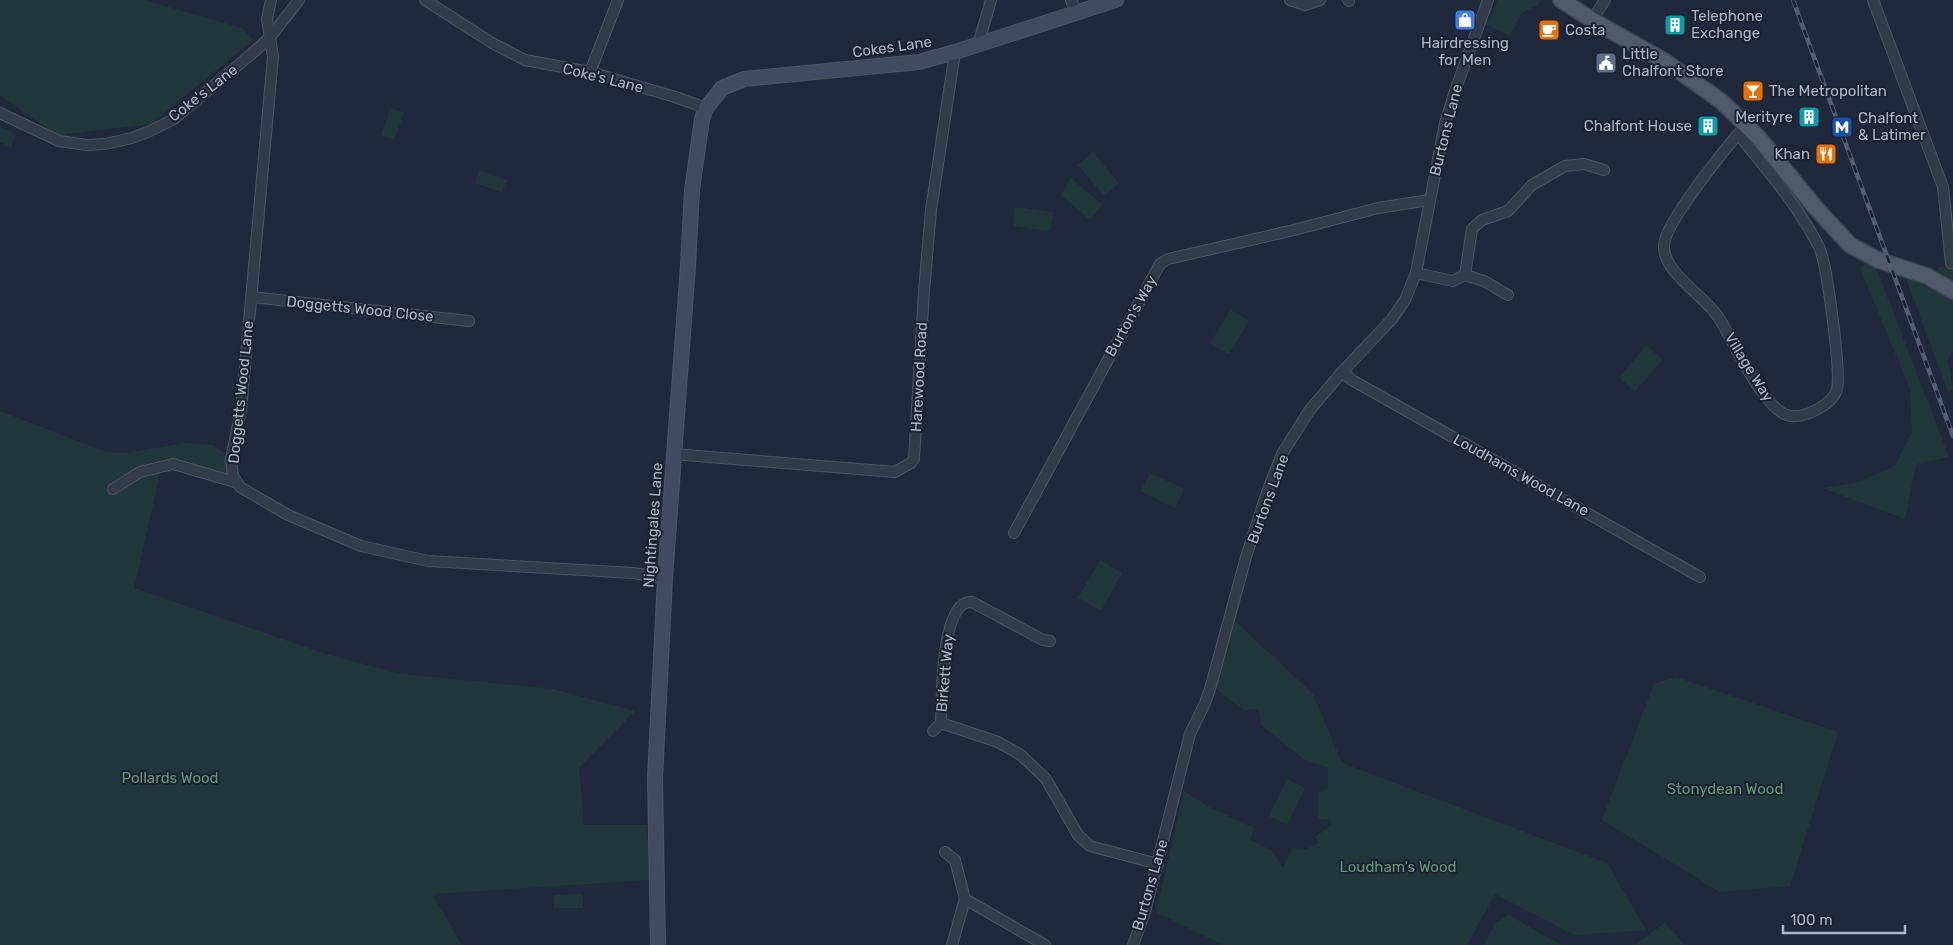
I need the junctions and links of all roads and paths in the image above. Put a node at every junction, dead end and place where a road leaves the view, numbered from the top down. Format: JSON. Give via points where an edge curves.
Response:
{"nodes":[{"id":1,"x":272,"y":0,"type":"edge"},
{"id":2,"x":299,"y":0,"type":"edge"},
{"id":3,"x":425,"y":0,"type":"edge"},
{"id":4,"x":618,"y":0,"type":"edge"},
{"id":5,"x":991,"y":0,"type":"edge"},
{"id":6,"x":1116,"y":0,"type":"edge"},
{"id":7,"x":1290,"y":0,"type":"edge"},
{"id":8,"x":1320,"y":0,"type":"edge"},
{"id":9,"x":1488,"y":0,"type":"edge"},
{"id":10,"x":1561,"y":0,"type":"edge"},
{"id":11,"x":1604,"y":0,"type":"edge"},
{"id":12,"x":1873,"y":0,"type":"edge"},
{"id":13,"x":1073,"y":7,"type":"edge"},
{"id":14,"x":1592,"y":20,"type":"junction"},
{"id":15,"x":271,"y":36,"type":"junction"},
{"id":16,"x":978,"y":45,"type":"junction"},
{"id":17,"x":955,"y":52,"type":"junction"},
{"id":18,"x":590,"y":72,"type":"junction"},
{"id":19,"x":706,"y":108,"type":"junction"},
{"id":20,"x":0,"y":113,"type":"edge"},
{"id":21,"x":1742,"y":129,"type":"junction"},
{"id":22,"x":1604,"y":170,"type":"dead end"},
{"id":23,"x":1429,"y":200,"type":"junction"},
{"id":24,"x":1952,"y":263,"type":"edge"},
{"id":25,"x":1416,"y":273,"type":"junction"},
{"id":26,"x":1465,"y":275,"type":"junction"},
{"id":27,"x":1953,"y":291,"type":"edge"},
{"id":28,"x":1508,"y":295,"type":"dead end"},
{"id":29,"x":252,"y":297,"type":"junction"},
{"id":30,"x":469,"y":321,"type":"dead end"},
{"id":31,"x":1342,"y":372,"type":"junction"},
{"id":32,"x":673,"y":454,"type":"junction"},
{"id":33,"x":235,"y":482,"type":"junction"},
{"id":34,"x":113,"y":489,"type":"dead end"},
{"id":35,"x":1014,"y":533,"type":"dead end"},
{"id":36,"x":665,"y":578,"type":"junction"},
{"id":37,"x":1700,"y":578,"type":"dead end"},
{"id":38,"x":1050,"y":641,"type":"dead end"},
{"id":39,"x":945,"y":852,"type":"dead end"},
{"id":40,"x":1158,"y":864,"type":"junction"},
{"id":41,"x":965,"y":899,"type":"junction"},
{"id":42,"x":658,"y":945,"type":"edge"},
{"id":43,"x":952,"y":945,"type":"edge"},
{"id":44,"x":1045,"y":945,"type":"edge"},
{"id":45,"x":1133,"y":945,"type":"edge"}],
"edges":[{"from":1,"to":15,"type":"street","name":"Doggetts Wood Lane","via":[[267,18]]},
{"from":2,"to":15,"type":"street","name":"Coke's Lane"},
{"from":3,"to":18,"type":"street","name":"Coke's Lane","via":[[525,60]]},
{"from":4,"to":18,"type":"street"},
{"from":5,"to":16,"type":"street"},
{"from":6,"to":13,"type":"main road","name":"Cokes Lane"},
{"from":7,"to":8,"type":"street","via":[[1305,5]]},
{"from":9,"to":23,"type":"street","name":"Burtons Lane","via":[[1445,123]]},
{"from":10,"to":14,"type":"main road"},
{"from":11,"to":14,"type":"street"},
{"from":12,"to":24,"type":"street","via":[[1943,186]]},
{"from":13,"to":16,"type":"main road","name":"Cokes Lane"},
{"from":14,"to":21,"type":"main road","via":[[1702,86]]},
{"from":15,"to":20,"type":"street","name":"Coke's Lane","via":[[174,119],[132,138],[87,145],[59,141]]},
{"from":15,"to":29,"type":"street","name":"Doggetts Wood Lane","via":[[273,57]]},
{"from":16,"to":17,"type":"main road","name":"Cokes Lane"},
{"from":17,"to":19,"type":"main road","name":"Cokes Lane","via":[[919,62],[744,79],[722,88]]},
{"from":17,"to":32,"type":"street","name":"Harewood Road","via":[[931,210],[912,463],[895,472]]},
{"from":18,"to":19,"type":"street","name":"Coke's Lane"},
{"from":19,"to":32,"type":"main road","name":"Nightingales Lane","via":[[692,190]]},
{"from":21,"to":21,"type":"street","name":"Village Way","via":[[1669,227],[1664,259],[1717,316],[1758,388],[1775,408],[1790,417],[1809,414],[1826,404],[1837,390],[1827,274],[1821,249]]},
{"from":21,"to":27,"type":"main road","via":[[1850,245],[1878,260],[1927,276]]},
{"from":22,"to":26,"type":"street","via":[[1584,164],[1565,166],[1532,185],[1508,211],[1482,220],[1472,229]]},
{"from":23,"to":25,"type":"street","name":"Burtons Lane"},
{"from":23,"to":35,"type":"street","name":"Burton's Way","via":[[1378,208],[1168,259],[1160,264]]},
{"from":25,"to":26,"type":"street","via":[[1453,281]]},
{"from":25,"to":31,"type":"street","name":"Burtons Lane","via":[[1406,300],[1392,319]]},
{"from":26,"to":28,"type":"street","via":[[1484,281]]},
{"from":29,"to":30,"type":"street","name":"Doggetts Wood Close"},
{"from":29,"to":33,"type":"street","name":"Doggetts Wood Lane","via":[[240,410],[231,459]]},
{"from":31,"to":37,"type":"street","name":"Loudhams Wood Lane"},
{"from":31,"to":40,"type":"street","name":"Burtons Lane","via":[[1309,411],[1282,454],[1267,492],[1208,696],[1190,734]]},
{"from":32,"to":36,"type":"main road","name":"Nightingales Lane"},
{"from":33,"to":34,"type":"street","via":[[173,464],[140,472]]},
{"from":33,"to":36,"type":"street","name":"Doggetts Wood Lane","via":[[288,515],[361,546],[419,559],[633,573]]},
{"from":36,"to":42,"type":"main road","name":"Nightingales Lane","via":[[655,778]]},
{"from":38,"to":40,"type":"street","name":"Birkett Way","via":[[1042,640],[972,602],[962,604],[946,640],[937,727],[998,742],[1021,755],[1046,780],[1078,835],[1090,846]]},
{"from":39,"to":41,"type":"street","via":[[955,860]]},
{"from":40,"to":45,"type":"street","name":"Burtons Lane"},
{"from":41,"to":43,"type":"street"},
{"from":41,"to":44,"type":"street"}]}
